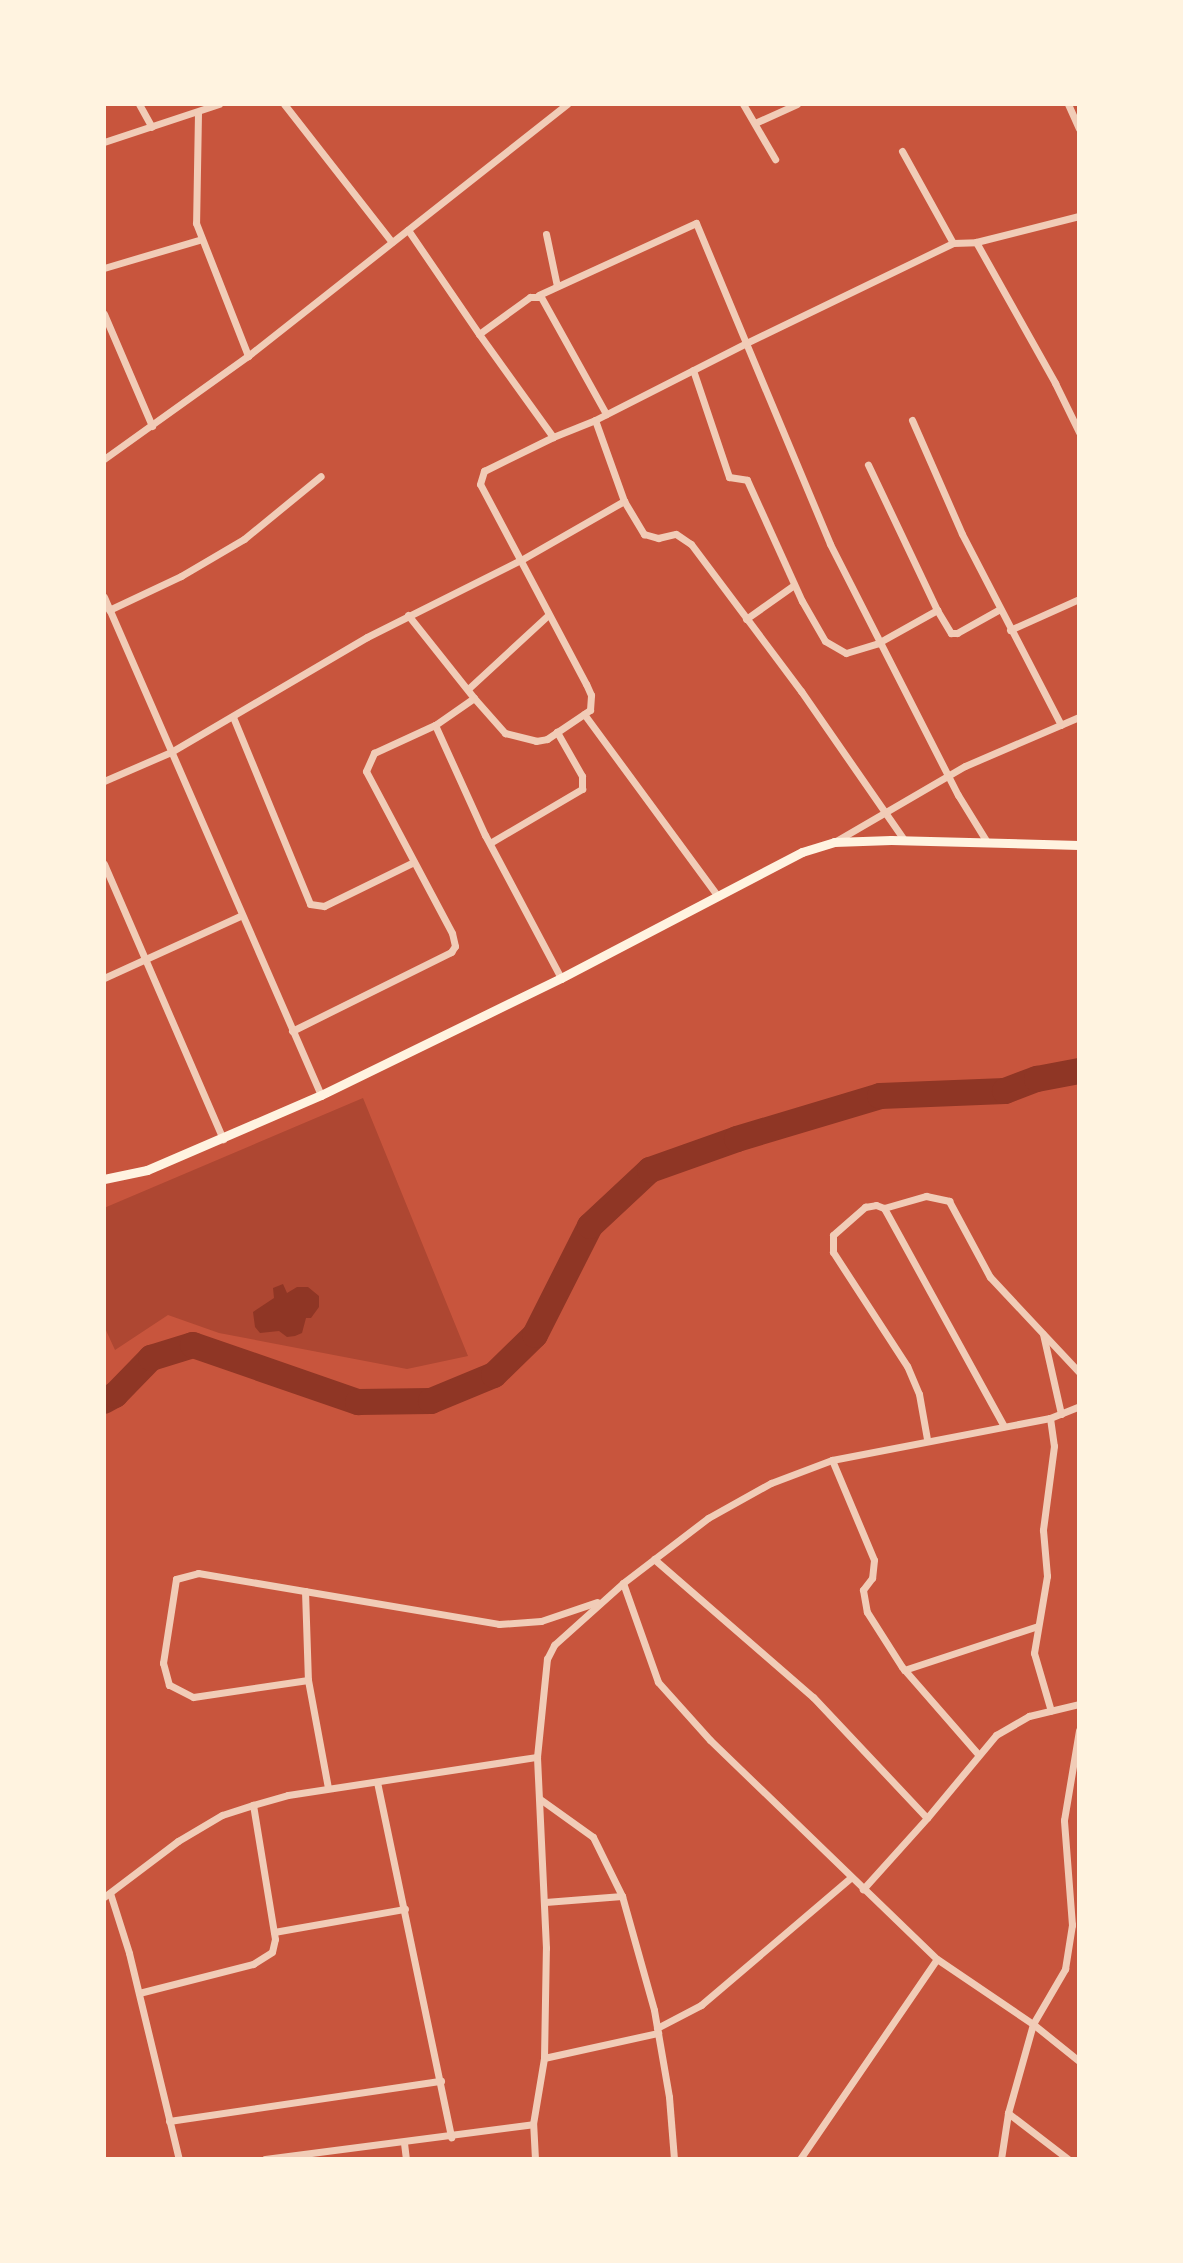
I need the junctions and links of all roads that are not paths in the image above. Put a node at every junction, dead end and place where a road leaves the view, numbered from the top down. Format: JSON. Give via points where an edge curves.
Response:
{"nodes":[{"id":1,"x":139,"y":104,"type":"edge"},
{"id":2,"x":219,"y":104,"type":"edge"},
{"id":3,"x":284,"y":104,"type":"edge"},
{"id":4,"x":567,"y":104,"type":"edge"},
{"id":5,"x":743,"y":104,"type":"edge"},
{"id":6,"x":797,"y":104,"type":"edge"},
{"id":7,"x":1068,"y":104,"type":"edge"},
{"id":8,"x":198,"y":113,"type":"junction"},
{"id":9,"x":755,"y":123,"type":"junction"},
{"id":10,"x":152,"y":127,"type":"junction"},
{"id":11,"x":1079,"y":129,"type":"edge"},
{"id":12,"x":104,"y":142,"type":"edge"},
{"id":13,"x":902,"y":151,"type":"dead end"},
{"id":14,"x":775,"y":159,"type":"dead end"},
{"id":15,"x":1079,"y":216,"type":"edge"},
{"id":16,"x":408,"y":230,"type":"junction"},
{"id":17,"x":546,"y":234,"type":"dead end"},
{"id":18,"x":202,"y":239,"type":"junction"},
{"id":19,"x":392,"y":242,"type":"junction"},
{"id":20,"x":976,"y":242,"type":"junction"},
{"id":21,"x":953,"y":243,"type":"junction"},
{"id":22,"x":104,"y":268,"type":"edge"},
{"id":23,"x":557,"y":286,"type":"junction"},
{"id":24,"x":539,"y":295,"type":"junction"},
{"id":25,"x":104,"y":314,"type":"edge"},
{"id":26,"x":479,"y":334,"type":"junction"},
{"id":27,"x":746,"y":343,"type":"junction"},
{"id":28,"x":248,"y":356,"type":"junction"},
{"id":29,"x":693,"y":370,"type":"junction"},
{"id":30,"x":606,"y":414,"type":"junction"},
{"id":31,"x":595,"y":420,"type":"junction"},
{"id":32,"x":912,"y":420,"type":"dead end"},
{"id":33,"x":152,"y":426,"type":"junction"},
{"id":34,"x":1079,"y":432,"type":"edge"},
{"id":35,"x":553,"y":437,"type":"junction"},
{"id":36,"x":104,"y":459,"type":"edge"},
{"id":37,"x":868,"y":465,"type":"dead end"},
{"id":38,"x":321,"y":476,"type":"dead end"},
{"id":39,"x":624,"y":501,"type":"junction"},
{"id":40,"x":521,"y":560,"type":"junction"},
{"id":41,"x":794,"y":585,"type":"junction"},
{"id":42,"x":104,"y":597,"type":"edge"},
{"id":43,"x":1079,"y":599,"type":"edge"},
{"id":44,"x":1000,"y":609,"type":"junction"},
{"id":45,"x":109,"y":610,"type":"junction"},
{"id":46,"x":937,"y":610,"type":"junction"},
{"id":47,"x":408,"y":615,"type":"junction"},
{"id":48,"x":547,"y":616,"type":"junction"},
{"id":49,"x":746,"y":619,"type":"junction"},
{"id":50,"x":1010,"y":630,"type":"junction"},
{"id":51,"x":878,"y":643,"type":"junction"},
{"id":52,"x":468,"y":689,"type":"junction"},
{"id":53,"x":474,"y":698,"type":"junction"},
{"id":54,"x":584,"y":714,"type":"junction"},
{"id":55,"x":233,"y":717,"type":"junction"},
{"id":56,"x":1079,"y":717,"type":"edge"},
{"id":57,"x":435,"y":725,"type":"junction"},
{"id":58,"x":1061,"y":725,"type":"junction"},
{"id":59,"x":557,"y":732,"type":"junction"},
{"id":60,"x":171,"y":752,"type":"junction"},
{"id":61,"x":949,"y":776,"type":"junction"},
{"id":62,"x":104,"y":781,"type":"edge"},
{"id":63,"x":886,"y":812,"type":"junction"},
{"id":64,"x":904,"y":840,"type":"junction"},
{"id":65,"x":834,"y":842,"type":"junction"},
{"id":66,"x":987,"y":842,"type":"junction"},
{"id":67,"x":490,"y":843,"type":"junction"},
{"id":68,"x":1079,"y":845,"type":"edge"},
{"id":69,"x":414,"y":862,"type":"junction"},
{"id":70,"x":104,"y":864,"type":"edge"},
{"id":71,"x":717,"y":895,"type":"junction"},
{"id":72,"x":240,"y":916,"type":"junction"},
{"id":73,"x":146,"y":960,"type":"junction"},
{"id":74,"x":104,"y":978,"type":"edge"},
{"id":75,"x":561,"y":978,"type":"junction"},
{"id":76,"x":292,"y":1031,"type":"junction"},
{"id":77,"x":321,"y":1095,"type":"junction"},
{"id":78,"x":223,"y":1139,"type":"junction"},
{"id":79,"x":104,"y":1179,"type":"edge"},
{"id":80,"x":884,"y":1208,"type":"junction"},
{"id":81,"x":1043,"y":1334,"type":"junction"},
{"id":82,"x":1079,"y":1372,"type":"edge"},
{"id":83,"x":1079,"y":1406,"type":"edge"},
{"id":84,"x":1061,"y":1414,"type":"junction"},
{"id":85,"x":1050,"y":1418,"type":"junction"},
{"id":86,"x":1004,"y":1426,"type":"junction"},
{"id":87,"x":927,"y":1439,"type":"junction"},
{"id":88,"x":832,"y":1460,"type":"junction"},
{"id":89,"x":654,"y":1559,"type":"junction"},
{"id":90,"x":623,"y":1583,"type":"junction"},
{"id":91,"x":305,"y":1591,"type":"junction"},
{"id":92,"x":603,"y":1600,"type":"junction"},
{"id":93,"x":1038,"y":1626,"type":"junction"},
{"id":94,"x":904,"y":1670,"type":"junction"},
{"id":95,"x":308,"y":1680,"type":"junction"},
{"id":96,"x":1079,"y":1704,"type":"edge"},
{"id":97,"x":1051,"y":1711,"type":"junction"},
{"id":98,"x":1079,"y":1730,"type":"edge"},
{"id":99,"x":978,"y":1754,"type":"junction"},
{"id":100,"x":537,"y":1757,"type":"junction"},
{"id":101,"x":377,"y":1782,"type":"junction"},
{"id":102,"x":328,"y":1788,"type":"junction"},
{"id":103,"x":540,"y":1799,"type":"junction"},
{"id":104,"x":253,"y":1805,"type":"junction"},
{"id":105,"x":927,"y":1818,"type":"junction"},
{"id":106,"x":850,"y":1878,"type":"junction"},
{"id":107,"x":863,"y":1889,"type":"junction"},
{"id":108,"x":107,"y":1895,"type":"edge"},
{"id":109,"x":622,"y":1896,"type":"junction"},
{"id":110,"x":1071,"y":1899,"type":"junction"},
{"id":111,"x":545,"y":1902,"type":"junction"},
{"id":112,"x":1079,"y":1906,"type":"edge"},
{"id":113,"x":405,"y":1909,"type":"junction"},
{"id":114,"x":274,"y":1932,"type":"junction"},
{"id":115,"x":937,"y":1959,"type":"junction"},
{"id":116,"x":139,"y":1993,"type":"junction"},
{"id":117,"x":1033,"y":2024,"type":"junction"},
{"id":118,"x":658,"y":2030,"type":"junction"},
{"id":119,"x":544,"y":2058,"type":"junction"},
{"id":120,"x":1079,"y":2061,"type":"edge"},
{"id":121,"x":441,"y":2081,"type":"junction"},
{"id":122,"x":1008,"y":2113,"type":"junction"},
{"id":123,"x":169,"y":2121,"type":"junction"},
{"id":124,"x":533,"y":2124,"type":"junction"},
{"id":125,"x":451,"y":2137,"type":"junction"},
{"id":126,"x":404,"y":2143,"type":"junction"},
{"id":127,"x":179,"y":2159,"type":"edge"},
{"id":128,"x":265,"y":2159,"type":"edge"},
{"id":129,"x":406,"y":2159,"type":"edge"},
{"id":130,"x":535,"y":2159,"type":"edge"},
{"id":131,"x":674,"y":2159,"type":"edge"},
{"id":132,"x":800,"y":2159,"type":"edge"},
{"id":133,"x":1001,"y":2159,"type":"edge"},
{"id":134,"x":1068,"y":2159,"type":"edge"}],
"edges":[{"from":1,"to":10,"type":"street"},
{"from":2,"to":8,"type":"street"},
{"from":3,"to":19,"type":"street"},
{"from":4,"to":16,"type":"street"},
{"from":5,"to":9,"type":"street"},
{"from":6,"to":9,"type":"street"},
{"from":7,"to":11,"type":"street"},
{"from":8,"to":10,"type":"street"},
{"from":8,"to":18,"type":"street","via":[[196,223]]},
{"from":9,"to":14,"type":"street"},
{"from":10,"to":12,"type":"street"},
{"from":13,"to":21,"type":"street"},
{"from":15,"to":20,"type":"street"},
{"from":16,"to":19,"type":"street"},
{"from":16,"to":26,"type":"street"},
{"from":17,"to":23,"type":"street"},
{"from":18,"to":22,"type":"street"},
{"from":18,"to":28,"type":"street"},
{"from":19,"to":28,"type":"street"},
{"from":20,"to":21,"type":"street"},
{"from":20,"to":34,"type":"street"},
{"from":21,"to":27,"type":"street"},
{"from":23,"to":24,"type":"street"},
{"from":23,"to":27,"type":"street","via":[[696,223]]},
{"from":24,"to":26,"type":"street"},
{"from":24,"to":30,"type":"street"},
{"from":25,"to":33,"type":"street"},
{"from":26,"to":35,"type":"street"},
{"from":27,"to":29,"type":"street"},
{"from":27,"to":51,"type":"street","via":[[830,544]]},
{"from":28,"to":33,"type":"street"},
{"from":29,"to":30,"type":"street"},
{"from":29,"to":41,"type":"street","via":[[729,477],[747,480]]},
{"from":30,"to":31,"type":"street"},
{"from":31,"to":35,"type":"street"},
{"from":31,"to":39,"type":"street"},
{"from":32,"to":44,"type":"street"},
{"from":33,"to":36,"type":"street"},
{"from":35,"to":40,"type":"street","via":[[480,476],[482,491]]},
{"from":37,"to":46,"type":"street"},
{"from":38,"to":45,"type":"street","via":[[244,539]]},
{"from":39,"to":40,"type":"street"},
{"from":39,"to":49,"type":"street","via":[[644,534],[676,534],[691,544]]},
{"from":40,"to":47,"type":"street"},
{"from":40,"to":48,"type":"street"},
{"from":41,"to":49,"type":"street"},
{"from":41,"to":51,"type":"street","via":[[834,648],[855,653]]},
{"from":42,"to":45,"type":"street"},
{"from":43,"to":50,"type":"street"},
{"from":44,"to":46,"type":"street","via":[[957,633],[951,633]]},
{"from":44,"to":50,"type":"street"},
{"from":45,"to":60,"type":"street"},
{"from":46,"to":51,"type":"street"},
{"from":47,"to":52,"type":"street"},
{"from":47,"to":55,"type":"street"},
{"from":48,"to":52,"type":"street"},
{"from":48,"to":54,"type":"street","via":[[591,695],[590,710]]},
{"from":49,"to":63,"type":"street"},
{"from":50,"to":58,"type":"street"},
{"from":51,"to":61,"type":"street"},
{"from":52,"to":53,"type":"street"},
{"from":53,"to":57,"type":"street"},
{"from":53,"to":59,"type":"street","via":[[510,735],[536,741]]},
{"from":54,"to":59,"type":"street"},
{"from":54,"to":71,"type":"street"},
{"from":55,"to":60,"type":"street"},
{"from":55,"to":69,"type":"street","via":[[310,904],[324,906]]},
{"from":56,"to":58,"type":"street"},
{"from":57,"to":67,"type":"street"},
{"from":57,"to":69,"type":"street","via":[[379,749],[367,763],[371,782]]},
{"from":58,"to":61,"type":"street"},
{"from":59,"to":67,"type":"street","via":[[582,776],[582,789]]},
{"from":60,"to":62,"type":"street"},
{"from":60,"to":72,"type":"street"},
{"from":61,"to":63,"type":"street"},
{"from":61,"to":66,"type":"street"},
{"from":63,"to":64,"type":"street"},
{"from":63,"to":65,"type":"street"},
{"from":64,"to":65,"type":"main road"},
{"from":64,"to":66,"type":"main road"},
{"from":65,"to":71,"type":"main road"},
{"from":66,"to":68,"type":"main road"},
{"from":67,"to":75,"type":"street"},
{"from":69,"to":76,"type":"street","via":[[452,933],[451,952]]},
{"from":70,"to":73,"type":"street"},
{"from":71,"to":75,"type":"main road"},
{"from":72,"to":73,"type":"street"},
{"from":72,"to":76,"type":"street"},
{"from":73,"to":74,"type":"street"},
{"from":73,"to":78,"type":"street"},
{"from":75,"to":77,"type":"main road"},
{"from":76,"to":77,"type":"street"},
{"from":77,"to":78,"type":"main road"},
{"from":78,"to":79,"type":"main road","via":[[130,1175]]},
{"from":80,"to":81,"type":"street","via":[[926,1196],[949,1201],[990,1277]]},
{"from":80,"to":86,"type":"street"},
{"from":80,"to":87,"type":"street","via":[[865,1207],[831,1241],[833,1252],[907,1366],[919,1394]]},
{"from":81,"to":82,"type":"street"},
{"from":81,"to":84,"type":"street"},
{"from":83,"to":84,"type":"street"},
{"from":84,"to":85,"type":"street"},
{"from":85,"to":86,"type":"street"},
{"from":85,"to":93,"type":"street","via":[[1054,1446],[1043,1530],[1047,1576]]},
{"from":86,"to":87,"type":"street"},
{"from":87,"to":88,"type":"street"},
{"from":88,"to":89,"type":"street","via":[[745,1495]]},
{"from":88,"to":94,"type":"street","via":[[874,1560],[863,1601]]},
{"from":89,"to":90,"type":"street"},
{"from":89,"to":105,"type":"street","via":[[813,1697]]},
{"from":90,"to":92,"type":"street"},
{"from":90,"to":106,"type":"street","via":[[653,1671],[666,1693]]},
{"from":91,"to":92,"type":"street","via":[[499,1624],[541,1621]]},
{"from":91,"to":95,"type":"street"},
{"from":91,"to":95,"type":"street","via":[[198,1573],[182,1575],[176,1579],[163,1663],[169,1685],[193,1697]]},
{"from":92,"to":100,"type":"street","via":[[566,1632],[547,1659]]},
{"from":93,"to":94,"type":"street"},
{"from":93,"to":97,"type":"street","via":[[1035,1661]]},
{"from":94,"to":99,"type":"street"},
{"from":95,"to":102,"type":"street"},
{"from":96,"to":97,"type":"street"},
{"from":97,"to":99,"type":"street","via":[[1014,1723]]},
{"from":98,"to":110,"type":"street","via":[[1064,1820]]},
{"from":99,"to":105,"type":"street"},
{"from":100,"to":101,"type":"street"},
{"from":100,"to":103,"type":"street"},
{"from":101,"to":102,"type":"street"},
{"from":101,"to":113,"type":"street"},
{"from":102,"to":104,"type":"street"},
{"from":103,"to":109,"type":"street","via":[[593,1837]]},
{"from":103,"to":111,"type":"street"},
{"from":104,"to":108,"type":"street","via":[[222,1815],[178,1841]]},
{"from":104,"to":114,"type":"street"},
{"from":105,"to":107,"type":"street"},
{"from":106,"to":107,"type":"street"},
{"from":106,"to":118,"type":"street","via":[[701,2005]]},
{"from":107,"to":115,"type":"street"},
{"from":108,"to":116,"type":"street"},
{"from":109,"to":111,"type":"street"},
{"from":109,"to":118,"type":"street"},
{"from":110,"to":112,"type":"street"},
{"from":110,"to":117,"type":"street","via":[[1065,1969]]},
{"from":111,"to":119,"type":"street"},
{"from":113,"to":114,"type":"street"},
{"from":113,"to":121,"type":"street"},
{"from":114,"to":116,"type":"street","via":[[266,1959]]},
{"from":115,"to":117,"type":"street"},
{"from":115,"to":132,"type":"street"},
{"from":116,"to":123,"type":"street"},
{"from":117,"to":120,"type":"street"},
{"from":117,"to":122,"type":"street"},
{"from":118,"to":119,"type":"street"},
{"from":118,"to":131,"type":"street"},
{"from":119,"to":124,"type":"street"},
{"from":121,"to":123,"type":"street"},
{"from":121,"to":125,"type":"street"},
{"from":122,"to":133,"type":"street"},
{"from":122,"to":134,"type":"street"},
{"from":123,"to":127,"type":"street"},
{"from":124,"to":125,"type":"street"},
{"from":124,"to":130,"type":"street"},
{"from":125,"to":126,"type":"street"},
{"from":126,"to":128,"type":"street"},
{"from":126,"to":129,"type":"street"}]}
